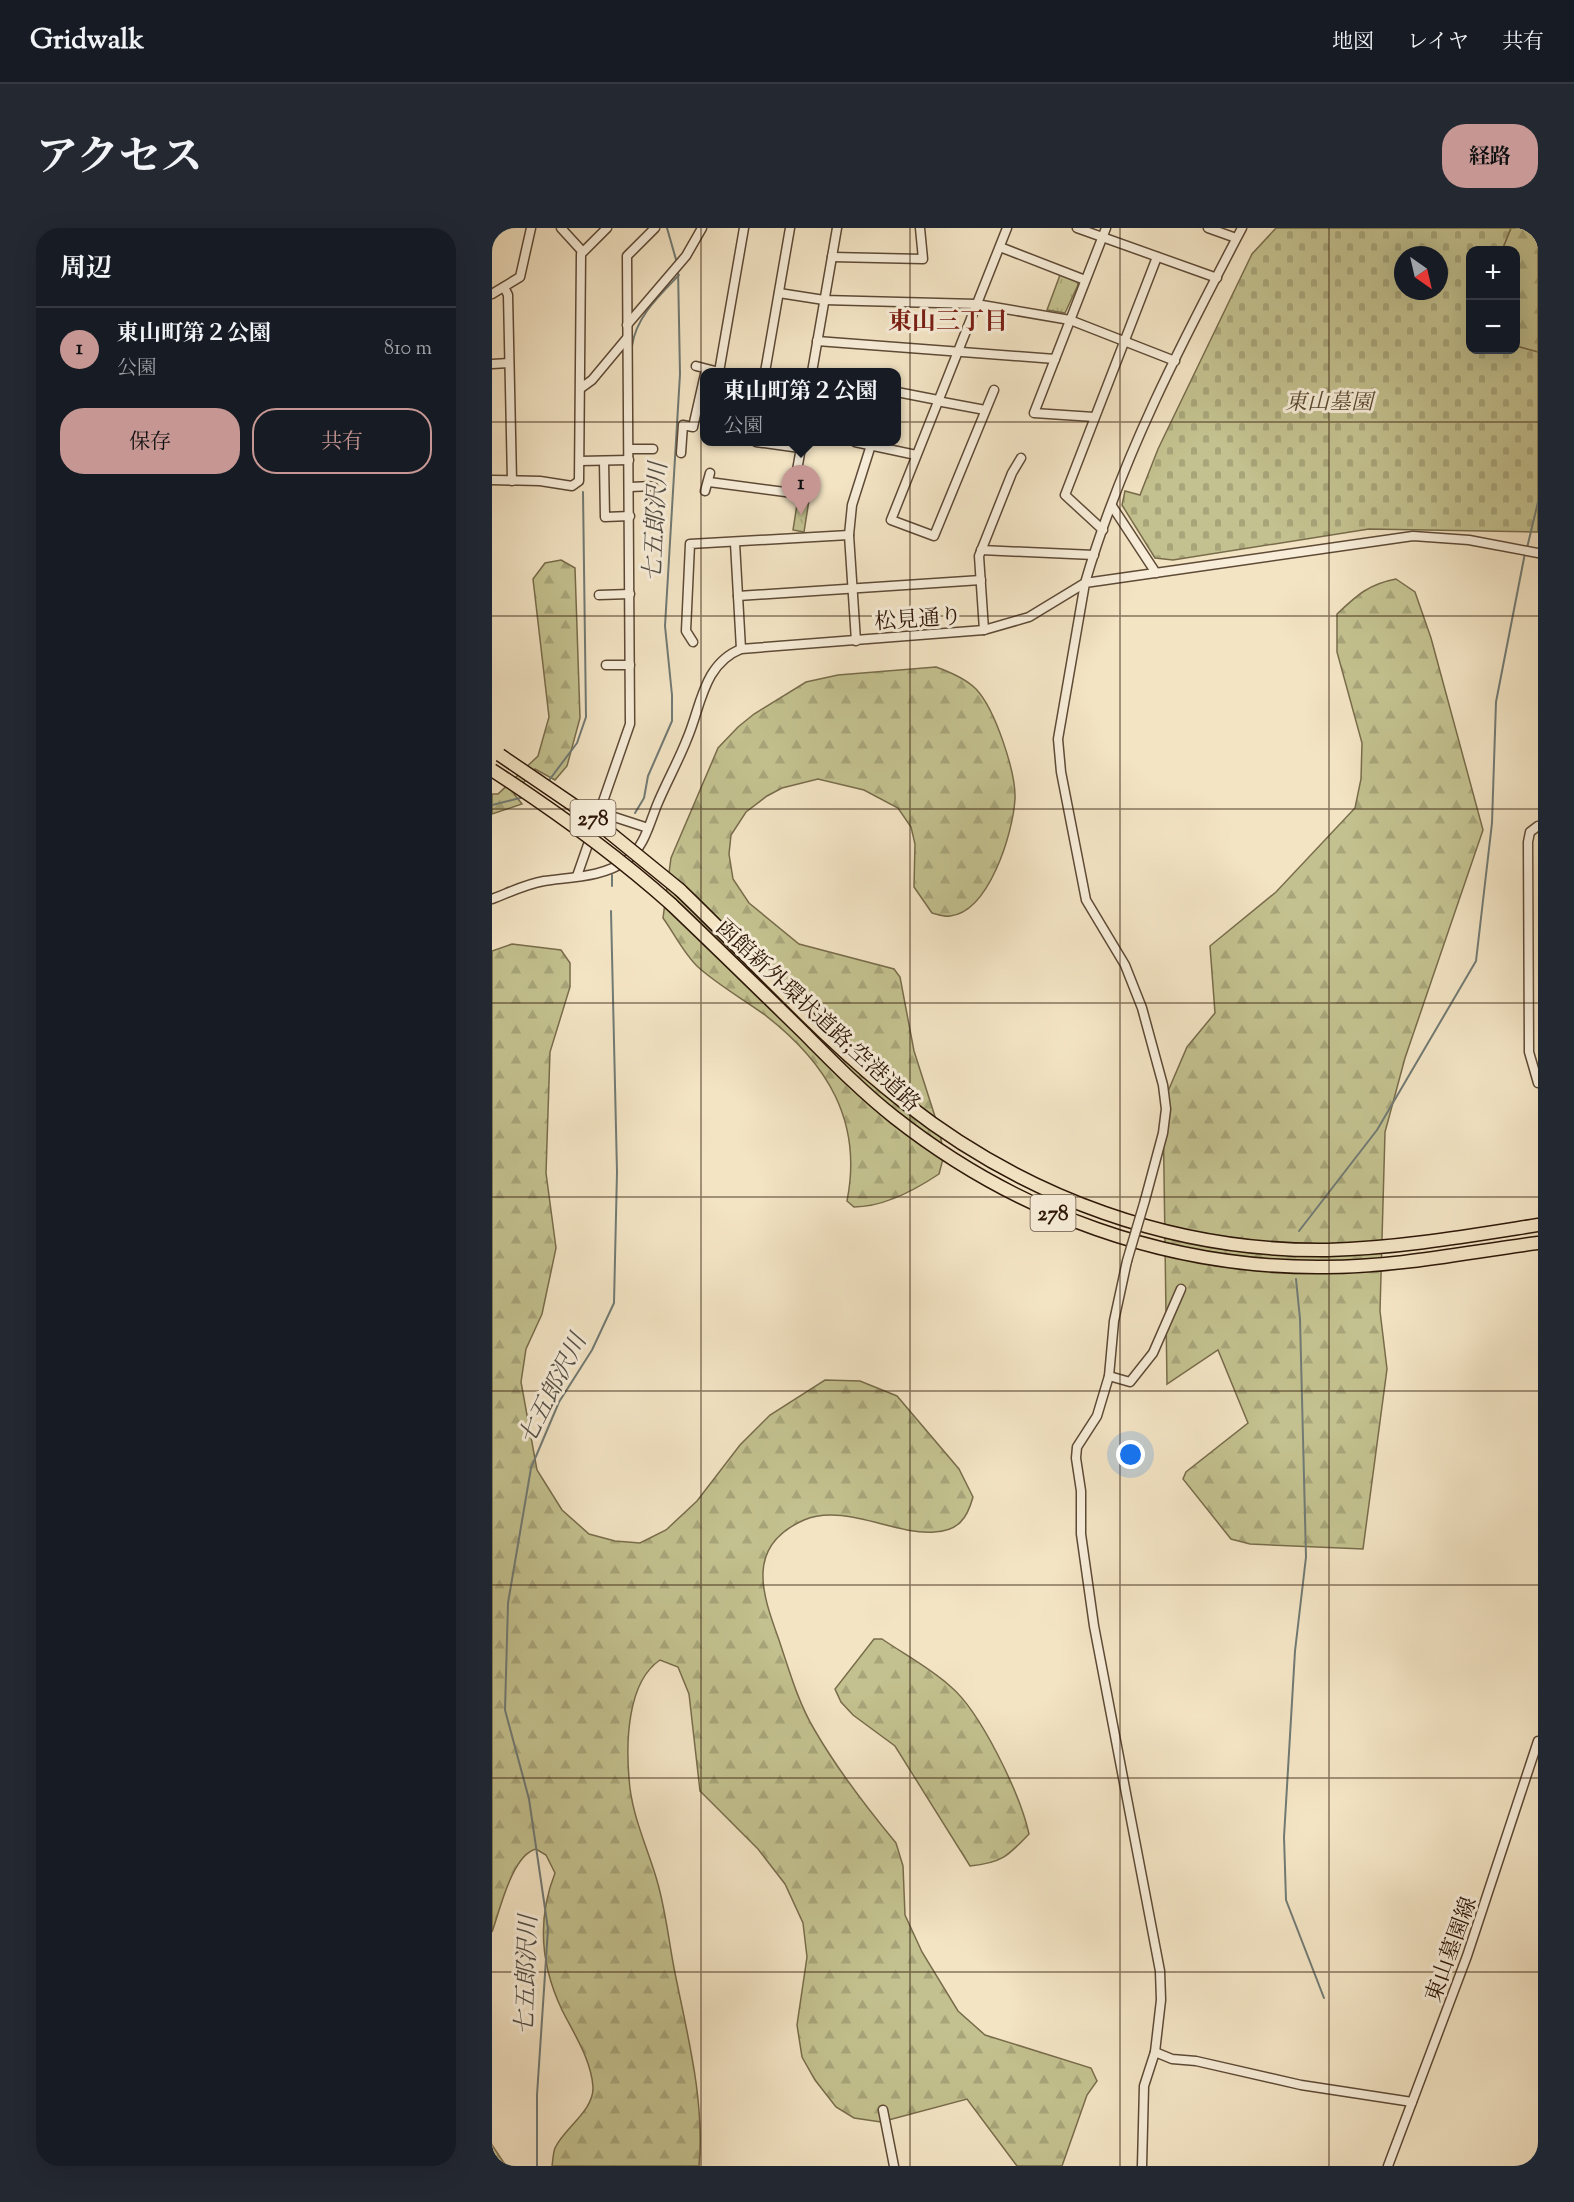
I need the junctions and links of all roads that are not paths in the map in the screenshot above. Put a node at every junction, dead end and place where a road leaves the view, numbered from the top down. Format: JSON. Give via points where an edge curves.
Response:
{"nodes":[{"id":1,"x":531,"y":228,"type":"edge"},
{"id":2,"x":561,"y":228,"type":"edge"},
{"id":3,"x":607,"y":228,"type":"edge"},
{"id":4,"x":656,"y":228,"type":"edge"},
{"id":5,"x":693,"y":228,"type":"edge"},
{"id":6,"x":702,"y":228,"type":"edge"},
{"id":7,"x":744,"y":228,"type":"edge"},
{"id":8,"x":790,"y":228,"type":"edge"},
{"id":9,"x":837,"y":228,"type":"edge"},
{"id":10,"x":920,"y":228,"type":"edge"},
{"id":11,"x":1007,"y":228,"type":"edge"},
{"id":12,"x":1077,"y":228,"type":"edge"},
{"id":13,"x":1208,"y":228,"type":"edge"},
{"id":14,"x":1242,"y":228,"type":"edge"},
{"id":15,"x":1104,"y":232,"type":"edge"},
{"id":16,"x":697,"y":237,"type":"junction"},
{"id":17,"x":1236,"y":238,"type":"junction"},
{"id":18,"x":1000,"y":247,"type":"junction"},
{"id":19,"x":582,"y":251,"type":"junction"},
{"id":20,"x":832,"y":257,"type":"junction"},
{"id":21,"x":1157,"y":257,"type":"junction"},
{"id":22,"x":1217,"y":278,"type":"junction"},
{"id":23,"x":1085,"y":280,"type":"junction"},
{"id":24,"x":504,"y":286,"type":"junction"},
{"id":25,"x":779,"y":293,"type":"junction"},
{"id":26,"x":492,"y":294,"type":"edge"},
{"id":27,"x":824,"y":300,"type":"junction"},
{"id":28,"x":976,"y":304,"type":"junction"},
{"id":29,"x":1070,"y":320,"type":"junction"},
{"id":30,"x":627,"y":325,"type":"junction"},
{"id":31,"x":627,"y":338,"type":"junction"},
{"id":32,"x":817,"y":341,"type":"junction"},
{"id":33,"x":1124,"y":341,"type":"junction"},
{"id":34,"x":958,"y":351,"type":"junction"},
{"id":35,"x":1055,"y":359,"type":"junction"},
{"id":36,"x":1175,"y":361,"type":"junction"},
{"id":37,"x":509,"y":363,"type":"junction"},
{"id":38,"x":492,"y":364,"type":"edge"},
{"id":39,"x":696,"y":366,"type":"dead end"},
{"id":40,"x":720,"y":368,"type":"edge"},
{"id":41,"x":766,"y":368,"type":"edge"},
{"id":42,"x":813,"y":368,"type":"edge"},
{"id":43,"x":700,"y":369,"type":"edge"},
{"id":44,"x":580,"y":388,"type":"junction"},
{"id":45,"x":994,"y":390,"type":"dead end"},
{"id":46,"x":901,"y":393,"type":"edge"},
{"id":47,"x":700,"y":395,"type":"edge"},
{"id":48,"x":938,"y":400,"type":"junction"},
{"id":49,"x":985,"y":410,"type":"junction"},
{"id":50,"x":1094,"y":417,"type":"junction"},
{"id":51,"x":801,"y":446,"type":"edge"},
{"id":52,"x":872,"y":446,"type":"edge"},
{"id":53,"x":881,"y":446,"type":"edge"},
{"id":54,"x":629,"y":449,"type":"junction"},
{"id":55,"x":653,"y":449,"type":"dead end"},
{"id":56,"x":681,"y":453,"type":"dead end"},
{"id":57,"x":916,"y":455,"type":"junction"},
{"id":58,"x":1021,"y":458,"type":"dead end"},
{"id":59,"x":629,"y":460,"type":"junction"},
{"id":60,"x":580,"y":461,"type":"junction"},
{"id":61,"x":604,"y":461,"type":"junction"},
{"id":62,"x":492,"y":480,"type":"edge"},
{"id":63,"x":512,"y":481,"type":"junction"},
{"id":64,"x":653,"y":486,"type":"dead end"},
{"id":65,"x":630,"y":487,"type":"junction"},
{"id":66,"x":705,"y":491,"type":"dead end"},
{"id":67,"x":1112,"y":506,"type":"junction"},
{"id":68,"x":630,"y":516,"type":"junction"},
{"id":69,"x":1103,"y":530,"type":"junction"},
{"id":70,"x":849,"y":535,"type":"junction"},
{"id":71,"x":735,"y":543,"type":"junction"},
{"id":72,"x":981,"y":550,"type":"junction"},
{"id":73,"x":1538,"y":553,"type":"edge"},
{"id":74,"x":1094,"y":555,"type":"junction"},
{"id":75,"x":1156,"y":573,"type":"junction"},
{"id":76,"x":981,"y":580,"type":"junction"},
{"id":77,"x":1085,"y":583,"type":"junction"},
{"id":78,"x":852,"y":588,"type":"junction"},
{"id":79,"x":630,"y":594,"type":"junction"},
{"id":80,"x":599,"y":595,"type":"dead end"},
{"id":81,"x":738,"y":596,"type":"junction"},
{"id":82,"x":984,"y":630,"type":"junction"},
{"id":83,"x":856,"y":641,"type":"junction"},
{"id":84,"x":693,"y":642,"type":"dead end"},
{"id":85,"x":741,"y":649,"type":"junction"},
{"id":86,"x":606,"y":665,"type":"dead end"},
{"id":87,"x":630,"y":665,"type":"junction"},
{"id":88,"x":496,"y":753,"type":"edge"},
{"id":89,"x":492,"y":770,"type":"edge"},
{"id":90,"x":599,"y":812,"type":"junction"},
{"id":91,"x":1538,"y":826,"type":"edge"},
{"id":92,"x":648,"y":828,"type":"junction"},
{"id":93,"x":577,"y":876,"type":"junction"},
{"id":94,"x":492,"y":899,"type":"edge"},
{"id":95,"x":1538,"y":1083,"type":"edge"},
{"id":96,"x":1538,"y":1226,"type":"edge"},
{"id":97,"x":1538,"y":1243,"type":"edge"},
{"id":98,"x":1181,"y":1289,"type":"dead end"},
{"id":99,"x":1109,"y":1376,"type":"junction"},
{"id":100,"x":1538,"y":1741,"type":"edge"},
{"id":101,"x":1155,"y":2052,"type":"junction"},
{"id":102,"x":1412,"y":2102,"type":"junction"},
{"id":103,"x":883,"y":2109,"type":"dead end"},
{"id":104,"x":894,"y":2166,"type":"edge"},
{"id":105,"x":1142,"y":2166,"type":"edge"},
{"id":106,"x":1388,"y":2166,"type":"edge"}],
"edges":[{"from":1,"to":24,"type":"street","via":[[520,277]]},
{"from":2,"to":19,"type":"street"},
{"from":3,"to":19,"type":"street"},
{"from":4,"to":30,"type":"street","via":[[627,256]]},
{"from":5,"to":16,"type":"street"},
{"from":6,"to":16,"type":"street"},
{"from":7,"to":40,"type":"street"},
{"from":8,"to":25,"type":"street"},
{"from":9,"to":20,"type":"street"},
{"from":10,"to":20,"type":"street","via":[[923,259]]},
{"from":11,"to":18,"type":"street"},
{"from":12,"to":15,"type":"street"},
{"from":13,"to":17,"type":"street"},
{"from":14,"to":17,"type":"street"},
{"from":15,"to":21,"type":"street"},
{"from":15,"to":23,"type":"street"},
{"from":16,"to":30,"type":"street","via":[[675,270]]},
{"from":17,"to":22,"type":"street"},
{"from":18,"to":23,"type":"street"},
{"from":18,"to":28,"type":"street"},
{"from":19,"to":44,"type":"street"},
{"from":20,"to":27,"type":"street"},
{"from":21,"to":22,"type":"street"},
{"from":21,"to":33,"type":"street"},
{"from":22,"to":36,"type":"street"},
{"from":23,"to":29,"type":"street"},
{"from":24,"to":26,"type":"street"},
{"from":24,"to":37,"type":"street","via":[[508,295]]},
{"from":25,"to":27,"type":"street"},
{"from":25,"to":41,"type":"street"},
{"from":27,"to":28,"type":"street"},
{"from":27,"to":32,"type":"street"},
{"from":28,"to":29,"type":"street"},
{"from":28,"to":34,"type":"street"},
{"from":29,"to":33,"type":"street"},
{"from":29,"to":35,"type":"street"},
{"from":30,"to":31,"type":"street"},
{"from":31,"to":44,"type":"street","via":[[592,380]]},
{"from":31,"to":54,"type":"street"},
{"from":32,"to":34,"type":"street"},
{"from":32,"to":42,"type":"street"},
{"from":33,"to":36,"type":"street"},
{"from":33,"to":50,"type":"street"},
{"from":34,"to":35,"type":"street"},
{"from":34,"to":48,"type":"street"},
{"from":35,"to":50,"type":"street","via":[[1034,413]]},
{"from":36,"to":67,"type":"street"},
{"from":37,"to":38,"type":"street"},
{"from":37,"to":63,"type":"street"},
{"from":39,"to":43,"type":"street"},
{"from":44,"to":60,"type":"street"},
{"from":45,"to":49,"type":"street"},
{"from":46,"to":48,"type":"street"},
{"from":47,"to":56,"type":"street","via":[[693,427],[683,425]]},
{"from":48,"to":49,"type":"street"},
{"from":48,"to":57,"type":"street"},
{"from":49,"to":57,"type":"street","via":[[934,536],[891,520]]},
{"from":50,"to":69,"type":"street","via":[[1065,495]]},
{"from":51,"to":66,"type":"street","via":[[793,493],[709,478]]},
{"from":52,"to":70,"type":"street","via":[[852,505]]},
{"from":53,"to":57,"type":"street"},
{"from":54,"to":55,"type":"street"},
{"from":54,"to":59,"type":"street"},
{"from":58,"to":72,"type":"street"},
{"from":59,"to":61,"type":"street"},
{"from":59,"to":65,"type":"street"},
{"from":60,"to":61,"type":"street"},
{"from":60,"to":63,"type":"street","via":[[579,481],[572,486]]},
{"from":61,"to":68,"type":"street","via":[[604,517]]},
{"from":62,"to":63,"type":"street"},
{"from":64,"to":65,"type":"street"},
{"from":65,"to":68,"type":"street"},
{"from":67,"to":69,"type":"street"},
{"from":67,"to":75,"type":"street"},
{"from":68,"to":79,"type":"street"},
{"from":69,"to":74,"type":"street"},
{"from":70,"to":71,"type":"street"},
{"from":70,"to":78,"type":"street"},
{"from":71,"to":81,"type":"street"},
{"from":71,"to":84,"type":"street","via":[[690,544],[686,631]]},
{"from":72,"to":74,"type":"street"},
{"from":72,"to":76,"type":"street"},
{"from":73,"to":75,"type":"street","via":[[1469,540],[1413,536]]},
{"from":74,"to":77,"type":"street"},
{"from":75,"to":77,"type":"street"},
{"from":76,"to":78,"type":"street"},
{"from":76,"to":82,"type":"street"},
{"from":77,"to":82,"type":"street","name":"松見通り","via":[[1029,617]]},
{"from":77,"to":99,"type":"street","bridge":true,"via":[[1058,739],[1061,772],[1086,900],[1125,965],[1142,1008],[1164,1084],[1166,1109],[1114,1321]]},
{"from":78,"to":81,"type":"street"},
{"from":78,"to":83,"type":"street"},
{"from":79,"to":80,"type":"street"},
{"from":79,"to":87,"type":"street"},
{"from":81,"to":85,"type":"street"},
{"from":82,"to":83,"type":"street","name":"松見通り"},
{"from":83,"to":85,"type":"street","name":"松見通り"},
{"from":85,"to":92,"type":"street","via":[[720,662],[706,684],[690,734]]},
{"from":86,"to":87,"type":"street"},
{"from":87,"to":90,"type":"street","via":[[630,724]]},
{"from":88,"to":96,"type":"highway","name":"函館新外環状道路;空港道路","number":"278","bridge":true,"via":[[588,815],[680,890],[840,1046],[911,1108],[1007,1171],[1099,1212],[1191,1238],[1262,1247],[1326,1250],[1412,1244]]},
{"from":89,"to":97,"type":"highway","name":"函館新外環状道路;空港道路","number":"278","bridge":true,"via":[[632,869],[892,1115],[999,1187],[1093,1229],[1188,1255],[1270,1266],[1373,1265]]},
{"from":90,"to":92,"type":"street"},
{"from":90,"to":93,"type":"street"},
{"from":91,"to":95,"type":"street","via":[[1530,832],[1528,842],[1529,1052]]},
{"from":92,"to":93,"type":"street","via":[[640,846],[627,860],[597,873]]},
{"from":93,"to":94,"type":"street","via":[[542,881]]},
{"from":98,"to":99,"type":"street","via":[[1153,1353],[1130,1382]]},
{"from":99,"to":101,"type":"street","via":[[1097,1416],[1077,1447],[1081,1534],[1094,1626],[1160,1971]]},
{"from":100,"to":102,"type":"street","name":"東山墓園線","via":[[1467,1956]]},
{"from":101,"to":102,"type":"street","via":[[1172,2059],[1301,2085]]},
{"from":101,"to":105,"type":"street","via":[[1144,2086]]},
{"from":102,"to":106,"type":"street","name":"東山墓園線"},
{"from":103,"to":104,"type":"street"}]}
